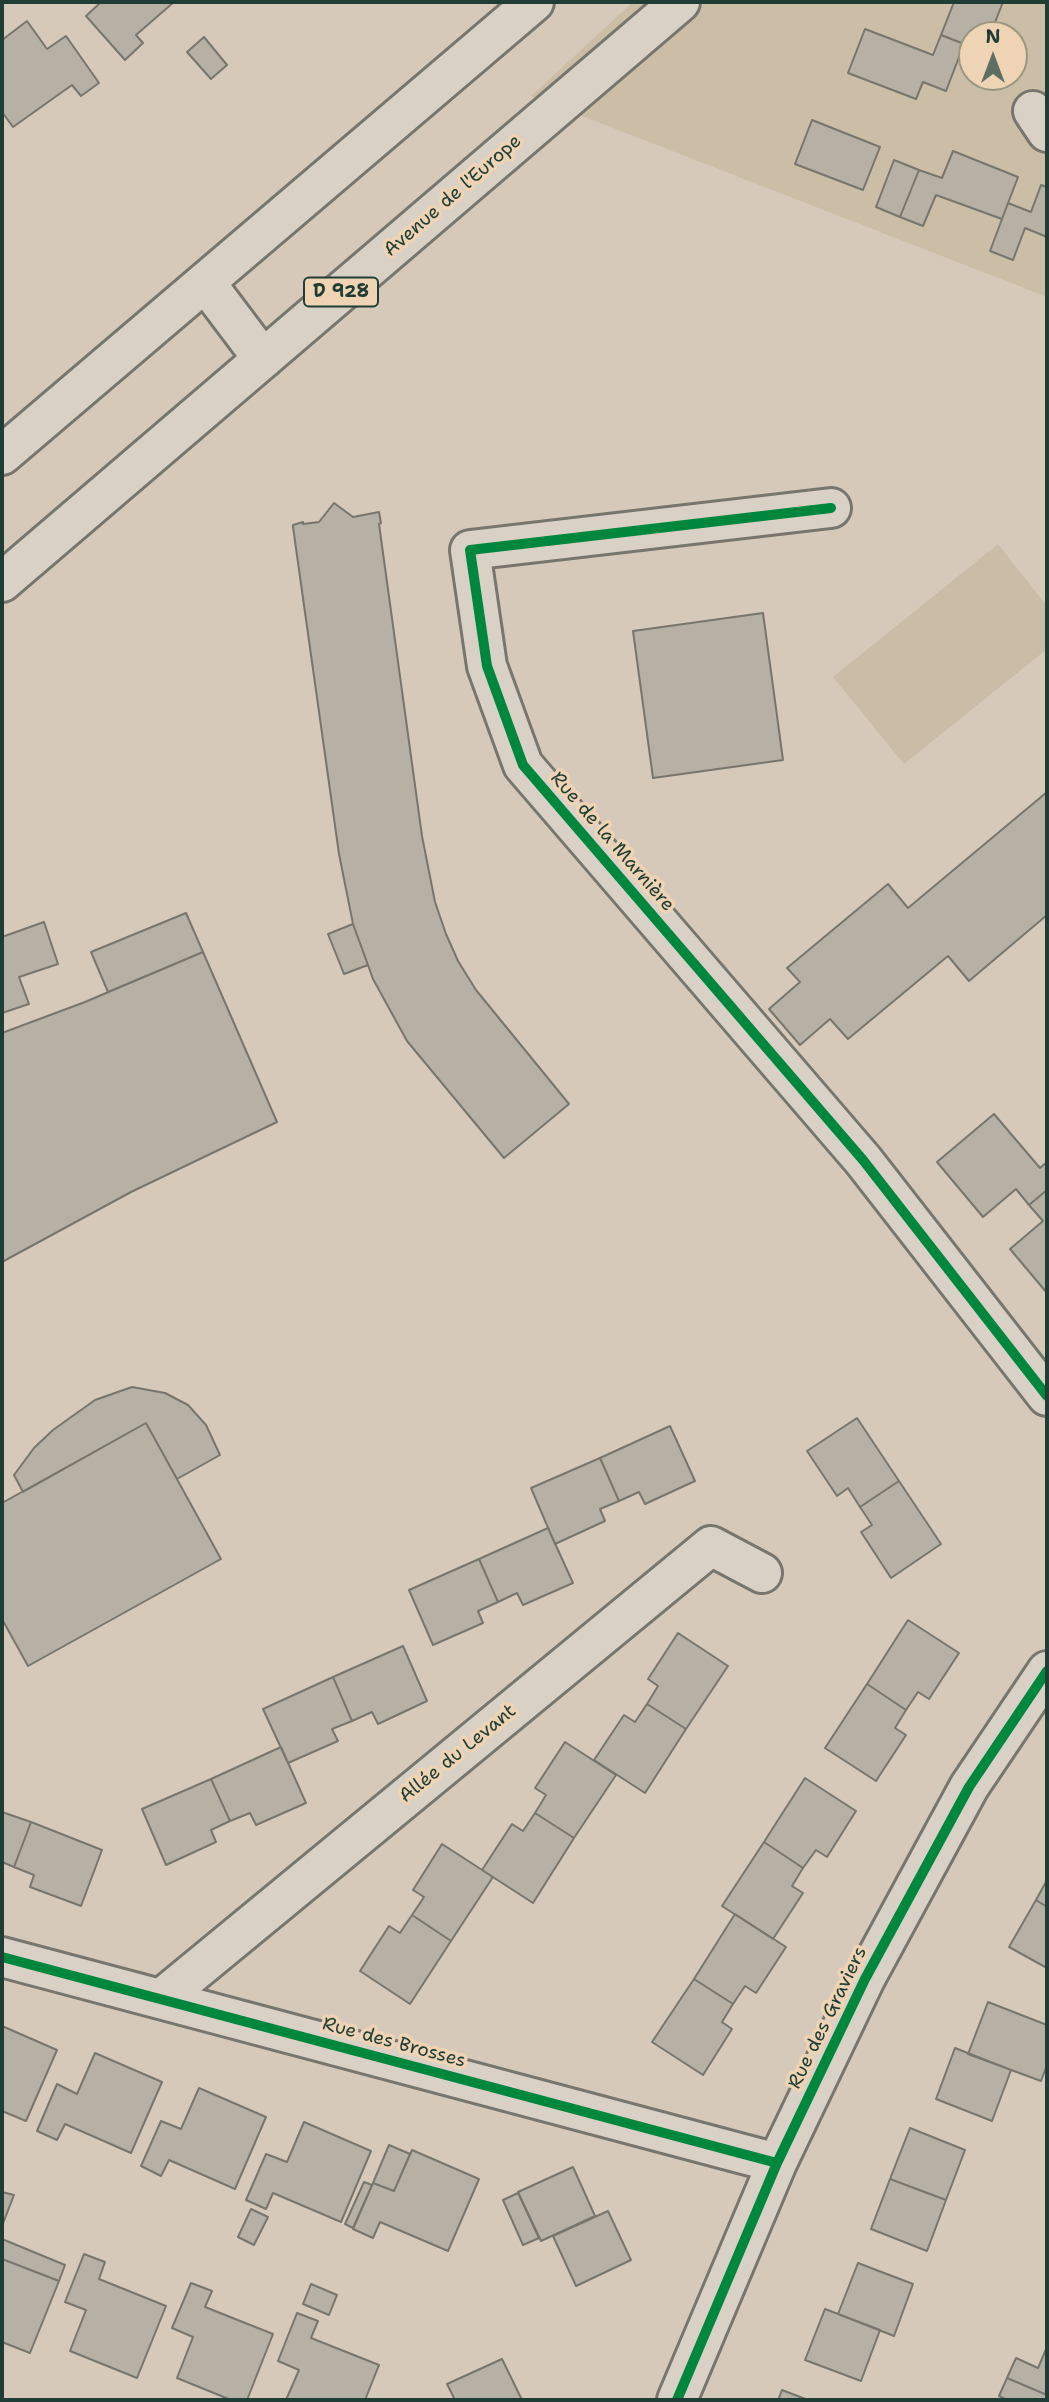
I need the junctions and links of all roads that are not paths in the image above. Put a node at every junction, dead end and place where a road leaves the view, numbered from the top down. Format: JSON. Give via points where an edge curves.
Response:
{"nodes":[{"id":1,"x":534,"y":2,"type":"edge"},
{"id":2,"x":680,"y":2,"type":"edge"},
{"id":3,"x":205,"y":282,"type":"junction"},
{"id":4,"x":262,"y":359,"type":"junction"},
{"id":5,"x":2,"y":455,"type":"edge"},
{"id":6,"x":831,"y":508,"type":"dead end"},
{"id":7,"x":2,"y":582,"type":"edge"},
{"id":8,"x":1047,"y":1396,"type":"edge"},
{"id":9,"x":762,"y":1573,"type":"dead end"},
{"id":10,"x":1047,"y":1671,"type":"edge"},
{"id":11,"x":2,"y":1956,"type":"edge"},
{"id":12,"x":161,"y":1999,"type":"junction"},
{"id":13,"x":777,"y":2163,"type":"junction"},
{"id":14,"x":677,"y":2400,"type":"edge"}],
"edges":[{"from":1,"to":3,"type":"street"},
{"from":2,"to":4,"type":"street","name":"Avenue de l'Europe","number":"D 928"},
{"from":3,"to":4,"type":"street"},
{"from":3,"to":5,"type":"street"},
{"from":4,"to":7,"type":"street","name":"Avenue de l'Europe","number":"D 928"},
{"from":6,"to":8,"type":"street","name":"Rue de la Marnière","via":[[470,550],[486,666],[523,765],[863,1160]]},
{"from":9,"to":12,"type":"street","name":"Allée du Levant","via":[[711,1546]]},
{"from":10,"to":13,"type":"street","name":"Rue des Graviers","via":[[969,1787],[865,1979]]},
{"from":11,"to":12,"type":"street","name":"Rue des Brosses"},
{"from":12,"to":13,"type":"street","name":"Rue des Brosses"},
{"from":13,"to":14,"type":"street","name":"Rue des Graviers"}]}
